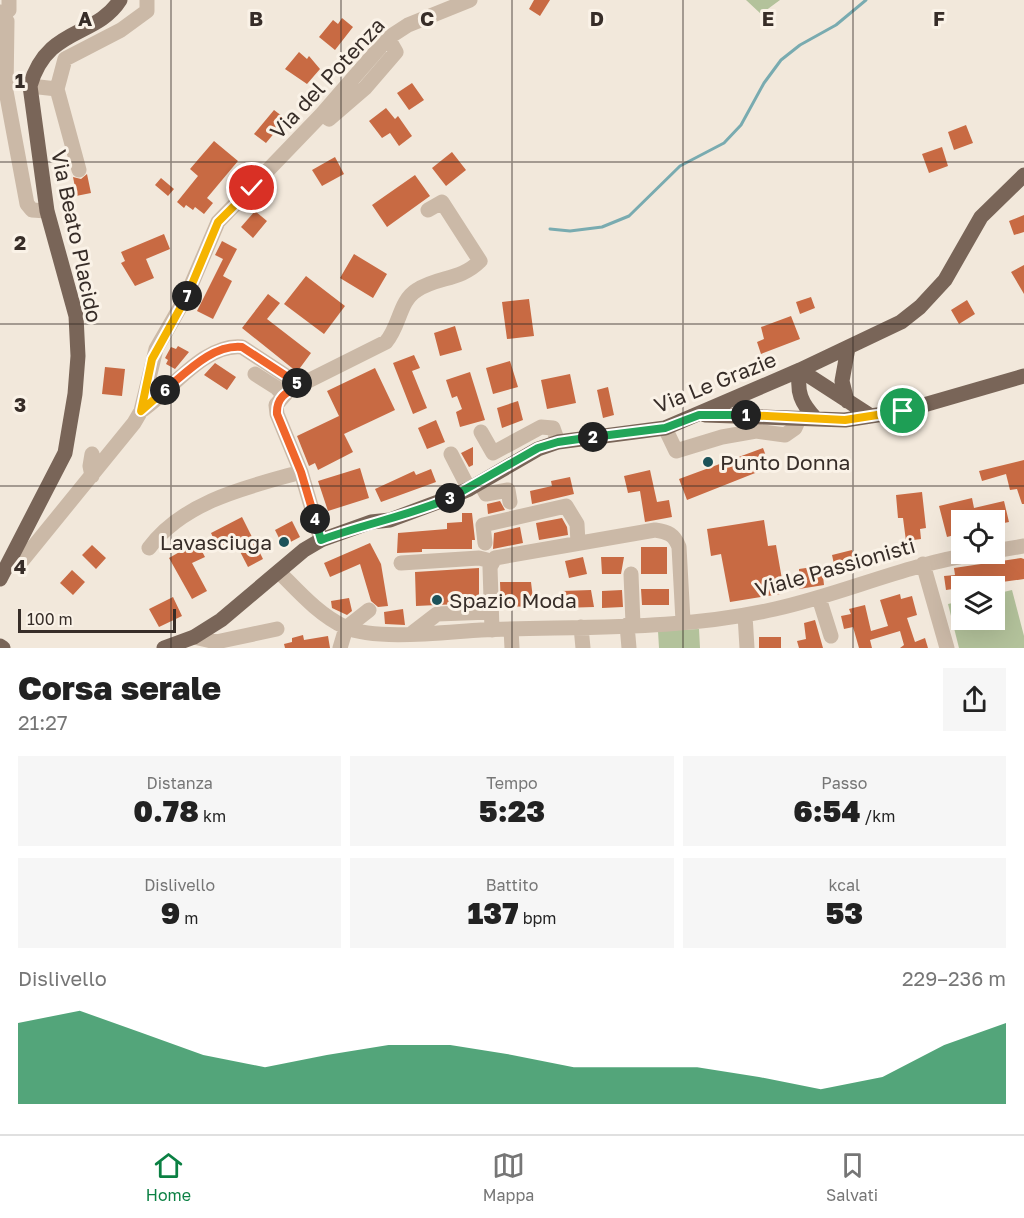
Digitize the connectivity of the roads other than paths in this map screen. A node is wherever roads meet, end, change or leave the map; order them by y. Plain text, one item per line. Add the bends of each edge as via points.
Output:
1 (120, 0) edge
2 (147, 0) edge
3 (470, 0) edge
4 (4, 9) edge
5 (30, 86) junction
6 (57, 89) junction
7 (79, 170) dead end
8 (1024, 175) edge
9 (428, 210) dead end
10 (47, 211) junction
11 (848, 348) junction
12 (800, 370) junction
13 (255, 375) dead end
14 (1024, 376) edge
15 (300, 385) junction
16 (283, 396) junction
17 (847, 400) junction
18 (141, 411) junction
19 (699, 415) junction
20 (870, 416) junction
21 (799, 419) junction
22 (816, 419) junction
23 (665, 428) junction
24 (481, 432) dead end
25 (558, 442) junction
26 (92, 454) dead end
27 (451, 454) dead end
28 (301, 472) junction
29 (93, 476) junction
30 (475, 486) junction
31 (510, 502) dead end
32 (321, 540) junction
33 (485, 543) dead end
34 (578, 543) junction
35 (1024, 546) edge
36 (149, 548) dead end
37 (1005, 549) edge
38 (951, 559) edge
39 (491, 561) junction
40 (401, 563) dead end
41 (923, 564) junction
42 (279, 572) junction
43 (3, 573) edge
44 (631, 574) dead end
45 (819, 598) junction
46 (369, 610) dead end
47 (491, 612) junction
48 (745, 615) junction
49 (683, 621) junction
50 (630, 625) junction
51 (581, 627) junction
52 (346, 628) junction
53 (277, 629) dead end
54 (511, 629) junction
55 (492, 630) junction
56 (410, 634) junction
57 (831, 636) dead end
58 (194, 638) junction
59 (164, 648) edge
60 (340, 648) edge
61 (512, 648) edge
62 (583, 648) edge
63 (629, 648) edge
64 (747, 648) edge
65 (947, 648) edge

1 - 5 main road via 106,15 52,48 35,67
2 - 6 street via 147,11 121,30 64,59
3 - 18 street, Via del Potenza via 408,25 388,38 322,114 218,222 186,297 152,359
4 - 10 street via 8,31 6,91 27,204 32,210
5 - 6 street
5 - 10 main road, Via Beato Placido
6 - 7 street
8 - 11 main road, Via Le Grazie via 981,217 945,280 920,307 901,322
9 - 15 street via 447,197 480,261 469,272 423,287 410,296 386,342
10 - 43 main road, Via Beato Placido via 76,316 75,394 65,453
11 - 12 main road, Via Le Grazie
11 - 17 main road via 842,381
12 - 17 main road
12 - 19 main road, Via Le Grazie
12 - 22 main road via 799,397
13 - 16 street
14 - 20 main road via 933,403
15 - 16 street
15 - 18 street via 235,346 199,363
16 - 28 street via 276,405 277,414
17 - 20 main road
18 - 29 street, Via del Potenza
19 - 21 main road
19 - 23 main road, Via Le Grazie
20 - 22 main road
21 - 22 main road
21 - 23 street via 785,435 756,431 676,451
23 - 25 main road, Via Le Grazie
24 - 25 street via 493,453 541,427 553,428
25 - 30 main road, Via Le Grazie via 538,448
26 - 29 street
27 - 30 street
28 - 32 street
28 - 36 street via 241,489 189,511
29 - 43 street, Via del Potenza via 21,562
30 - 31 street via 486,494 508,490
30 - 32 main road, Via Le Grazie via 390,520 371,522
32 - 42 main road, Via Le Grazie
33 - 34 street via 483,525 566,506 577,524
34 - 39 street
34 - 49 street via 655,530 675,537 680,547
35 - 37 street
38 - 41 street, Viale Passionisti
39 - 40 street via 479,558
39 - 47 street
41 - 45 street, Viale Passionisti
41 - 65 street
42 - 52 street, Viale Passionisti via 325,616
42 - 58 main road, Via Le Grazie
44 - 50 street
45 - 48 street, Viale Passionisti
45 - 57 street
46 - 52 street
47 - 55 street
47 - 56 street via 436,614
48 - 49 street, Viale Passionisti
48 - 64 street
49 - 50 street, Viale Passionisti
50 - 51 street, Viale Passionisti
50 - 63 street
51 - 54 street, Viale Passionisti
51 - 62 street
52 - 56 street, Viale Passionisti via 364,633
52 - 60 street
53 - 58 street via 216,642
54 - 55 street, Viale Passionisti
54 - 61 street
55 - 56 street, Viale Passionisti
58 - 59 main road, Via Le Grazie

